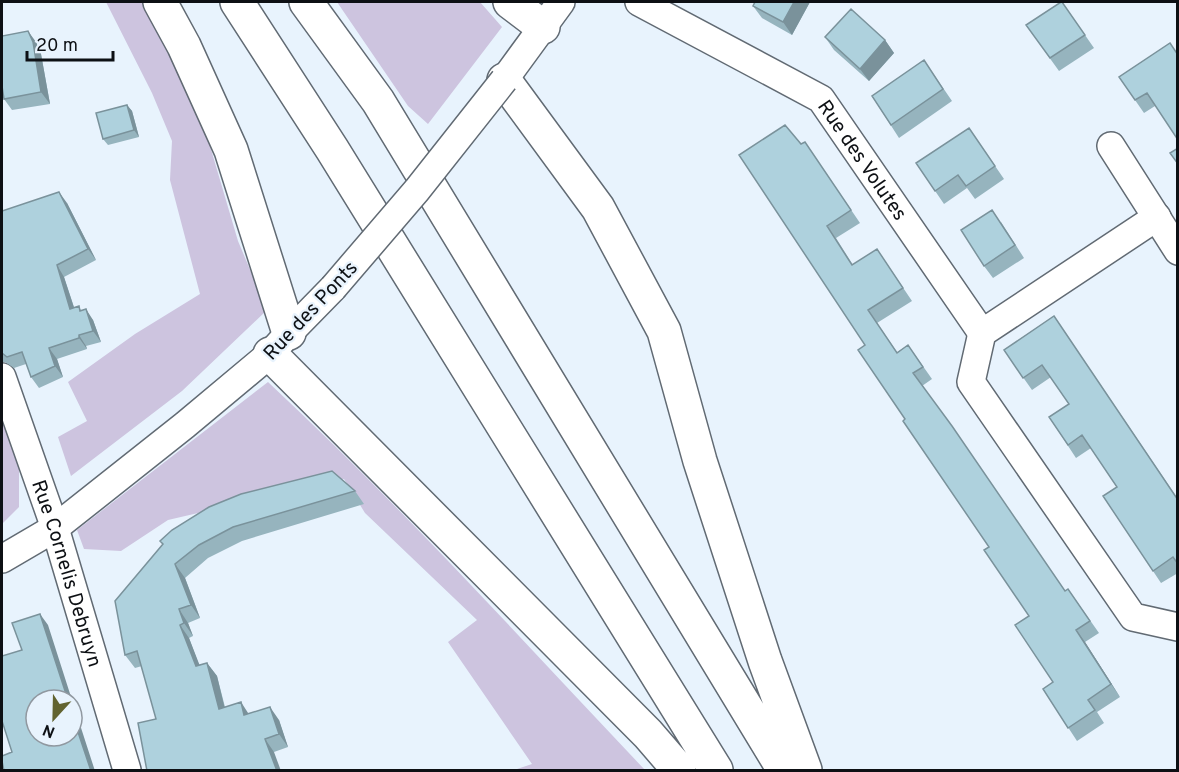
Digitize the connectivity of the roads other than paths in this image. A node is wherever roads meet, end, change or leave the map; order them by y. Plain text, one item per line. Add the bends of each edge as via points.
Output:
1 (160, 2) edge
2 (237, 2) edge
3 (306, 2) edge
4 (510, 2) edge
5 (639, 2) edge
6 (552, 14) edge
7 (504, 80) junction
8 (1111, 146) dead end
9 (1157, 217) junction
10 (1178, 251) edge
11 (982, 333) junction
12 (279, 344) junction
13 (2, 377) edge
14 (55, 528) junction
15 (2, 559) edge
16 (1178, 627) edge
17 (127, 771) edge
18 (679, 771) edge
19 (716, 771) edge
20 (784, 771) edge
21 (805, 771) edge

1 - 12 highway via 231,150
2 - 19 highway
3 - 20 highway via 378,101
4 - 6 highway
5 - 11 street, Rue des Volutes via 821,99
6 - 7 street, Rue des Ponts
7 - 12 street, Rue des Ponts, bridge via 417,190
7 - 21 highway via 598,208 664,331 700,461
8 - 9 street
9 - 10 street
9 - 11 street
11 - 16 street via 971,382 1133,617
12 - 14 street, Rue des Ponts
12 - 18 highway
13 - 14 street, Rue Cornelis Debruyn
14 - 15 street, Rue des Ponts
14 - 17 street, Rue Cornelis Debruyn

